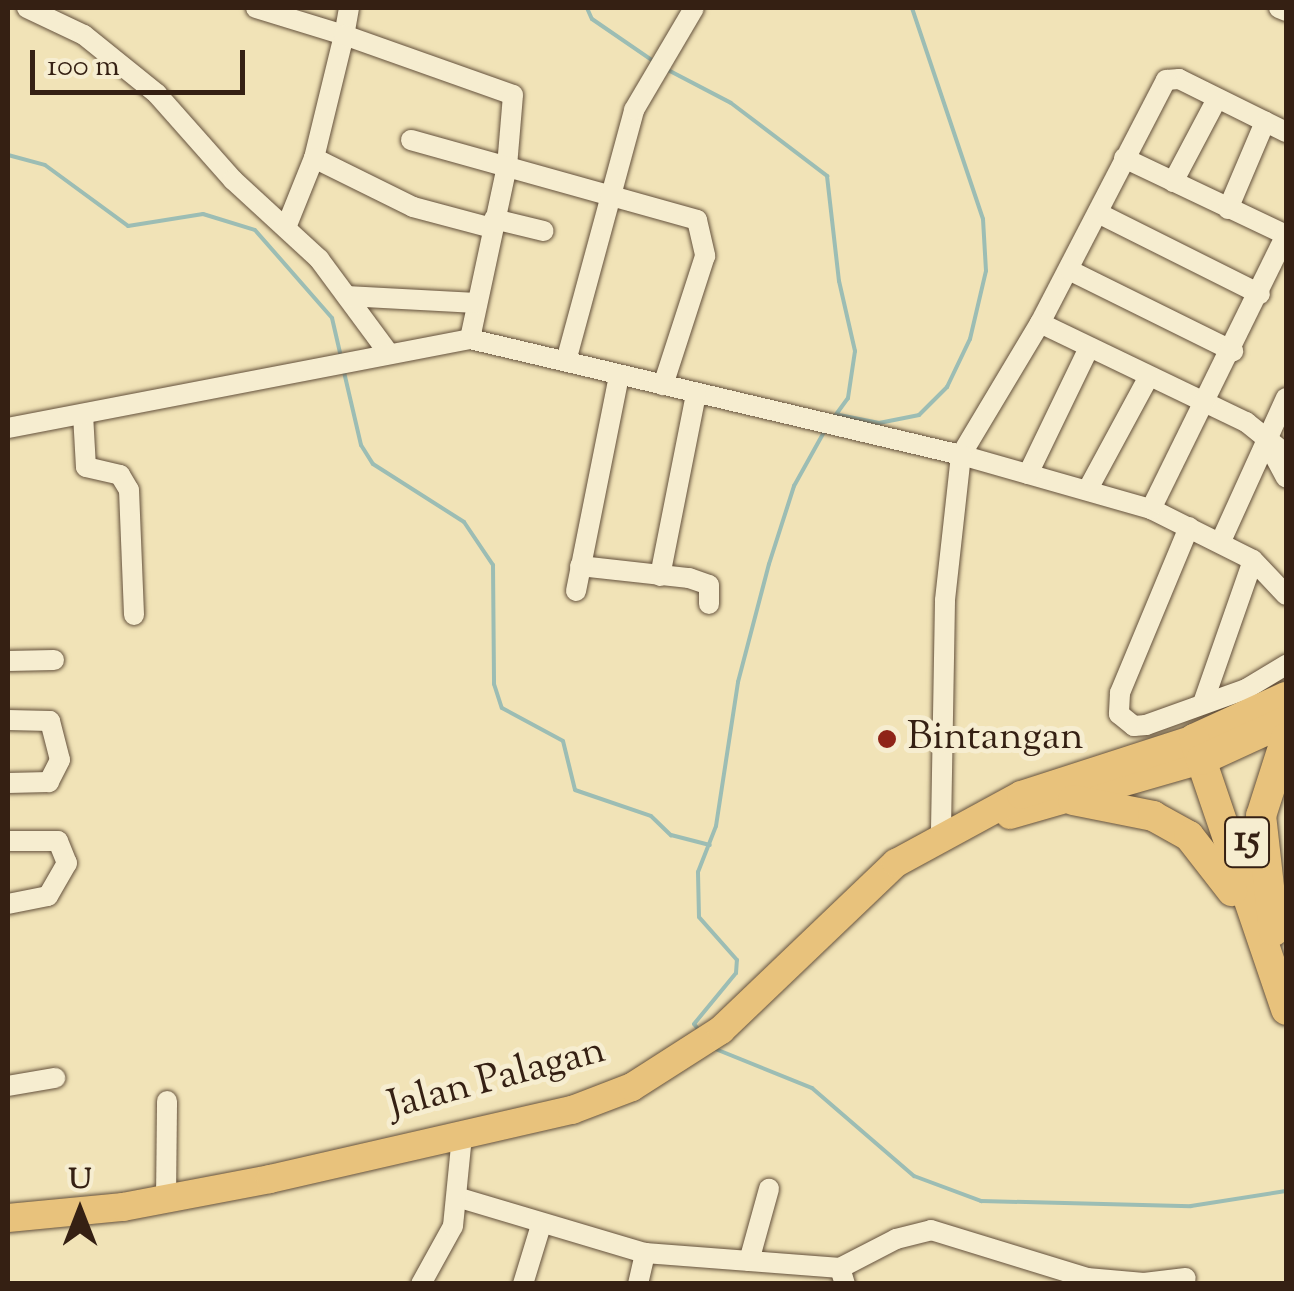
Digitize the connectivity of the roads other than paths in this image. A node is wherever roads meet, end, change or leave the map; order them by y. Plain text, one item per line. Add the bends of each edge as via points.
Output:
1 (29, 8) edge
2 (256, 8) edge
3 (349, 8) edge
4 (694, 8) edge
5 (344, 35) junction
6 (1216, 99) junction
7 (1264, 122) junction
8 (1286, 132) edge
9 (411, 140) dead end
10 (314, 158) junction
11 (1124, 158) junction
12 (507, 166) junction
13 (1173, 182) junction
14 (611, 192) junction
15 (1228, 209) junction
16 (1098, 213) junction
17 (493, 224) junction
18 (287, 225) junction
19 (544, 231) dead end
20 (1286, 235) edge
21 (1070, 271) junction
22 (1260, 294) junction
23 (347, 296) junction
24 (476, 303) junction
25 (1040, 323) junction
26 (470, 339) junction
27 (1089, 348) junction
28 (386, 351) junction
29 (1233, 351) junction
30 (566, 361) junction
31 (620, 374) junction
32 (1149, 376) junction
33 (664, 384) junction
34 (696, 394) junction
35 (1286, 398) edge
36 (1206, 403) junction
37 (84, 414) junction
38 (8, 428) edge
39 (1266, 440) junction
40 (1286, 454) edge
41 (961, 456) junction
42 (1028, 474) junction
43 (1286, 476) edge
44 (1088, 490) junction
45 (1151, 510) junction
46 (1189, 527) junction
47 (1221, 541) junction
48 (1254, 560) junction
49 (580, 566) junction
50 (660, 576) junction
51 (576, 592) dead end
52 (1286, 595) edge
53 (709, 604) dead end
54 (134, 615) dead end
55 (54, 660) dead end
56 (8, 661) edge
57 (1286, 665) edge
58 (1286, 697) edge
59 (8, 720) edge
60 (1286, 721) edge
61 (1206, 738) junction
62 (1286, 738) edge
63 (8, 783) edge
64 (1072, 800) junction
65 (978, 819) junction
66 (942, 837) junction
67 (8, 841) edge
68 (8, 904) edge
69 (1266, 931) junction
70 (1286, 971) edge
71 (1286, 1010) edge
72 (55, 1078) dead end
73 (8, 1086) edge
74 (168, 1101) dead end
75 (462, 1136) junction
76 (769, 1189) dead end
77 (460, 1198) junction
78 (166, 1200) junction
79 (8, 1218) edge
80 (540, 1225) junction
81 (645, 1253) junction
82 (748, 1261) junction
83 (842, 1276) edge
84 (1186, 1278) dead end
85 (421, 1284) edge
86 (523, 1284) edge
87 (638, 1284) edge

1 - 18 street via 126,66 233,180
2 - 5 street
3 - 5 street
4 - 14 street via 656,64
5 - 10 street
5 - 12 street via 513,95
6 - 7 street
6 - 11 street via 1180,79 1166,80
6 - 13 street
7 - 8 street
7 - 15 street
9 - 12 street
10 - 17 street via 413,207
10 - 18 street
11 - 13 street
11 - 16 street
12 - 14 street
12 - 17 street
13 - 15 street
14 - 30 street
14 - 33 street via 682,212 704,233 705,256
15 - 20 street
16 - 21 street
16 - 22 street
17 - 19 street
17 - 24 street
18 - 23 street
20 - 22 street
21 - 25 street
21 - 29 street
22 - 29 street
23 - 24 street
23 - 28 street
24 - 26 street
25 - 27 street
25 - 41 street
26 - 28 street
26 - 30 street
27 - 32 street
27 - 42 street
28 - 37 street
29 - 36 street
30 - 31 street
31 - 33 street
31 - 49 street
32 - 36 street
32 - 44 street
33 - 34 street
34 - 41 street
34 - 50 street
35 - 39 street
36 - 39 street
36 - 45 street
37 - 38 street
37 - 54 street via 86,467 120,475 129,490
39 - 40 street
39 - 43 street
39 - 47 street
41 - 42 street
41 - 66 street via 946,601
42 - 44 street
44 - 45 street
45 - 46 street
46 - 47 street
46 - 61 street via 1118,705 1134,726
47 - 48 street
48 - 52 street
48 - 61 street
49 - 50 street
49 - 51 street
50 - 53 street via 709,585
55 - 56 street
57 - 61 street via 1246,689
58 - 61 highway, Jalan Palagan
59 - 63 street via 50,721 58,745 56,776 49,782
60 - 61 highway, Jalan Palagan / 15
61 - 64 main road, Jalan Palagan
61 - 65 main road, Jalan Palagan via 1021,795
61 - 69 highway, 15
62 - 69 highway, 15 via 1261,816
64 - 65 main road, Jalan Palagan
64 - 69 highway via 1154,816 1189,836
65 - 66 main road, Jalan Palagan
66 - 75 main road, Jalan Palagan via 848,902 721,1030 685,1056 572,1110
67 - 68 street via 58,840 66,863 48,896
69 - 70 highway, 15
69 - 71 highway, 15
72 - 73 street
74 - 78 street
75 - 77 street
75 - 78 main road, Jalan Palagan
76 - 82 street
77 - 80 street
77 - 85 street via 446,1242
78 - 79 main road, Jalan Palagan
80 - 81 street
80 - 86 street
81 - 82 street
81 - 87 street
82 - 83 street
83 - 84 street via 896,1239 931,1230 1087,1278

